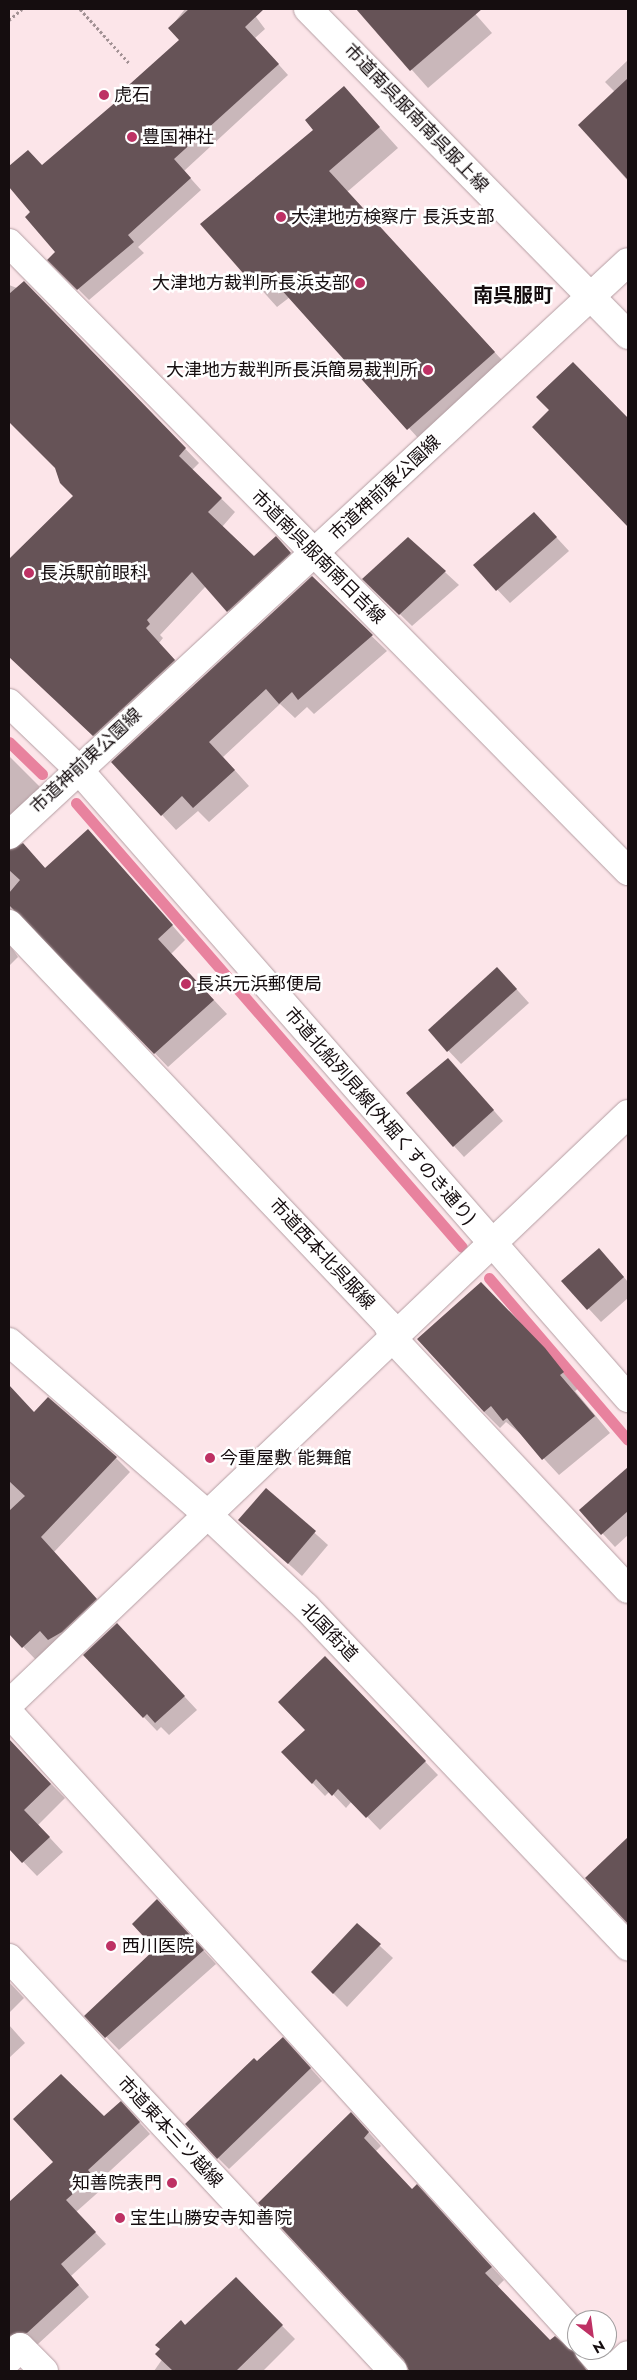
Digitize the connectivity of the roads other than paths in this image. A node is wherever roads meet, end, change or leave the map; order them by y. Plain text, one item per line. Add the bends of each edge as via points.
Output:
1 (308, 9) edge
2 (9, 244) edge
3 (628, 262) edge
4 (590, 296) junction
5 (628, 335) edge
6 (314, 553) junction
7 (9, 703) edge
8 (78, 769) junction
9 (9, 835) edge
10 (628, 871) edge
11 (9, 924) edge
12 (628, 1114) edge
13 (494, 1245) junction
14 (394, 1341) junction
15 (9, 1342) edge
16 (628, 1398) edge
17 (210, 1517) junction
18 (628, 1589) edge
19 (9, 1704) edge
20 (9, 1713) edge
21 (628, 1946) edge
22 (9, 1958) edge
23 (567, 2326) edge
24 (628, 2355) edge
25 (9, 2359) edge
26 (599, 2360) edge
27 (44, 2371) edge
28 (393, 2371) edge
29 (610, 2371) edge

1 - 4 street, 市道南呉服南南呉服上線
2 - 6 street, 市道南呉服南南日吉線
3 - 4 street, 市道神前東公園線
4 - 5 street, 市道南呉服南南呉服上線
4 - 6 street, 市道神前東公園線
6 - 8 street, 市道神前東公園線
6 - 10 street, 市道南呉服南南日吉線
7 - 8 street, 市道北船列見線(外堀くすのき通り)
8 - 9 street, 市道神前東公園線
8 - 13 street, 市道北船列見線(外堀くすのき通り)
11 - 14 street, 市道西本北呉服線 via 387,1323
12 - 13 street
13 - 14 street
13 - 16 street, 市道北船列見線(外堀くすのき通り)
14 - 17 street
14 - 18 street, 市道西本北呉服線
15 - 17 street, 北国街道
17 - 19 street
17 - 21 street, 北国街道 via 306,1607
20 - 23 street
22 - 28 street, 市道東本三ツ越線
24 - 29 street
25 - 27 street via 20,2347
26 - 29 street

